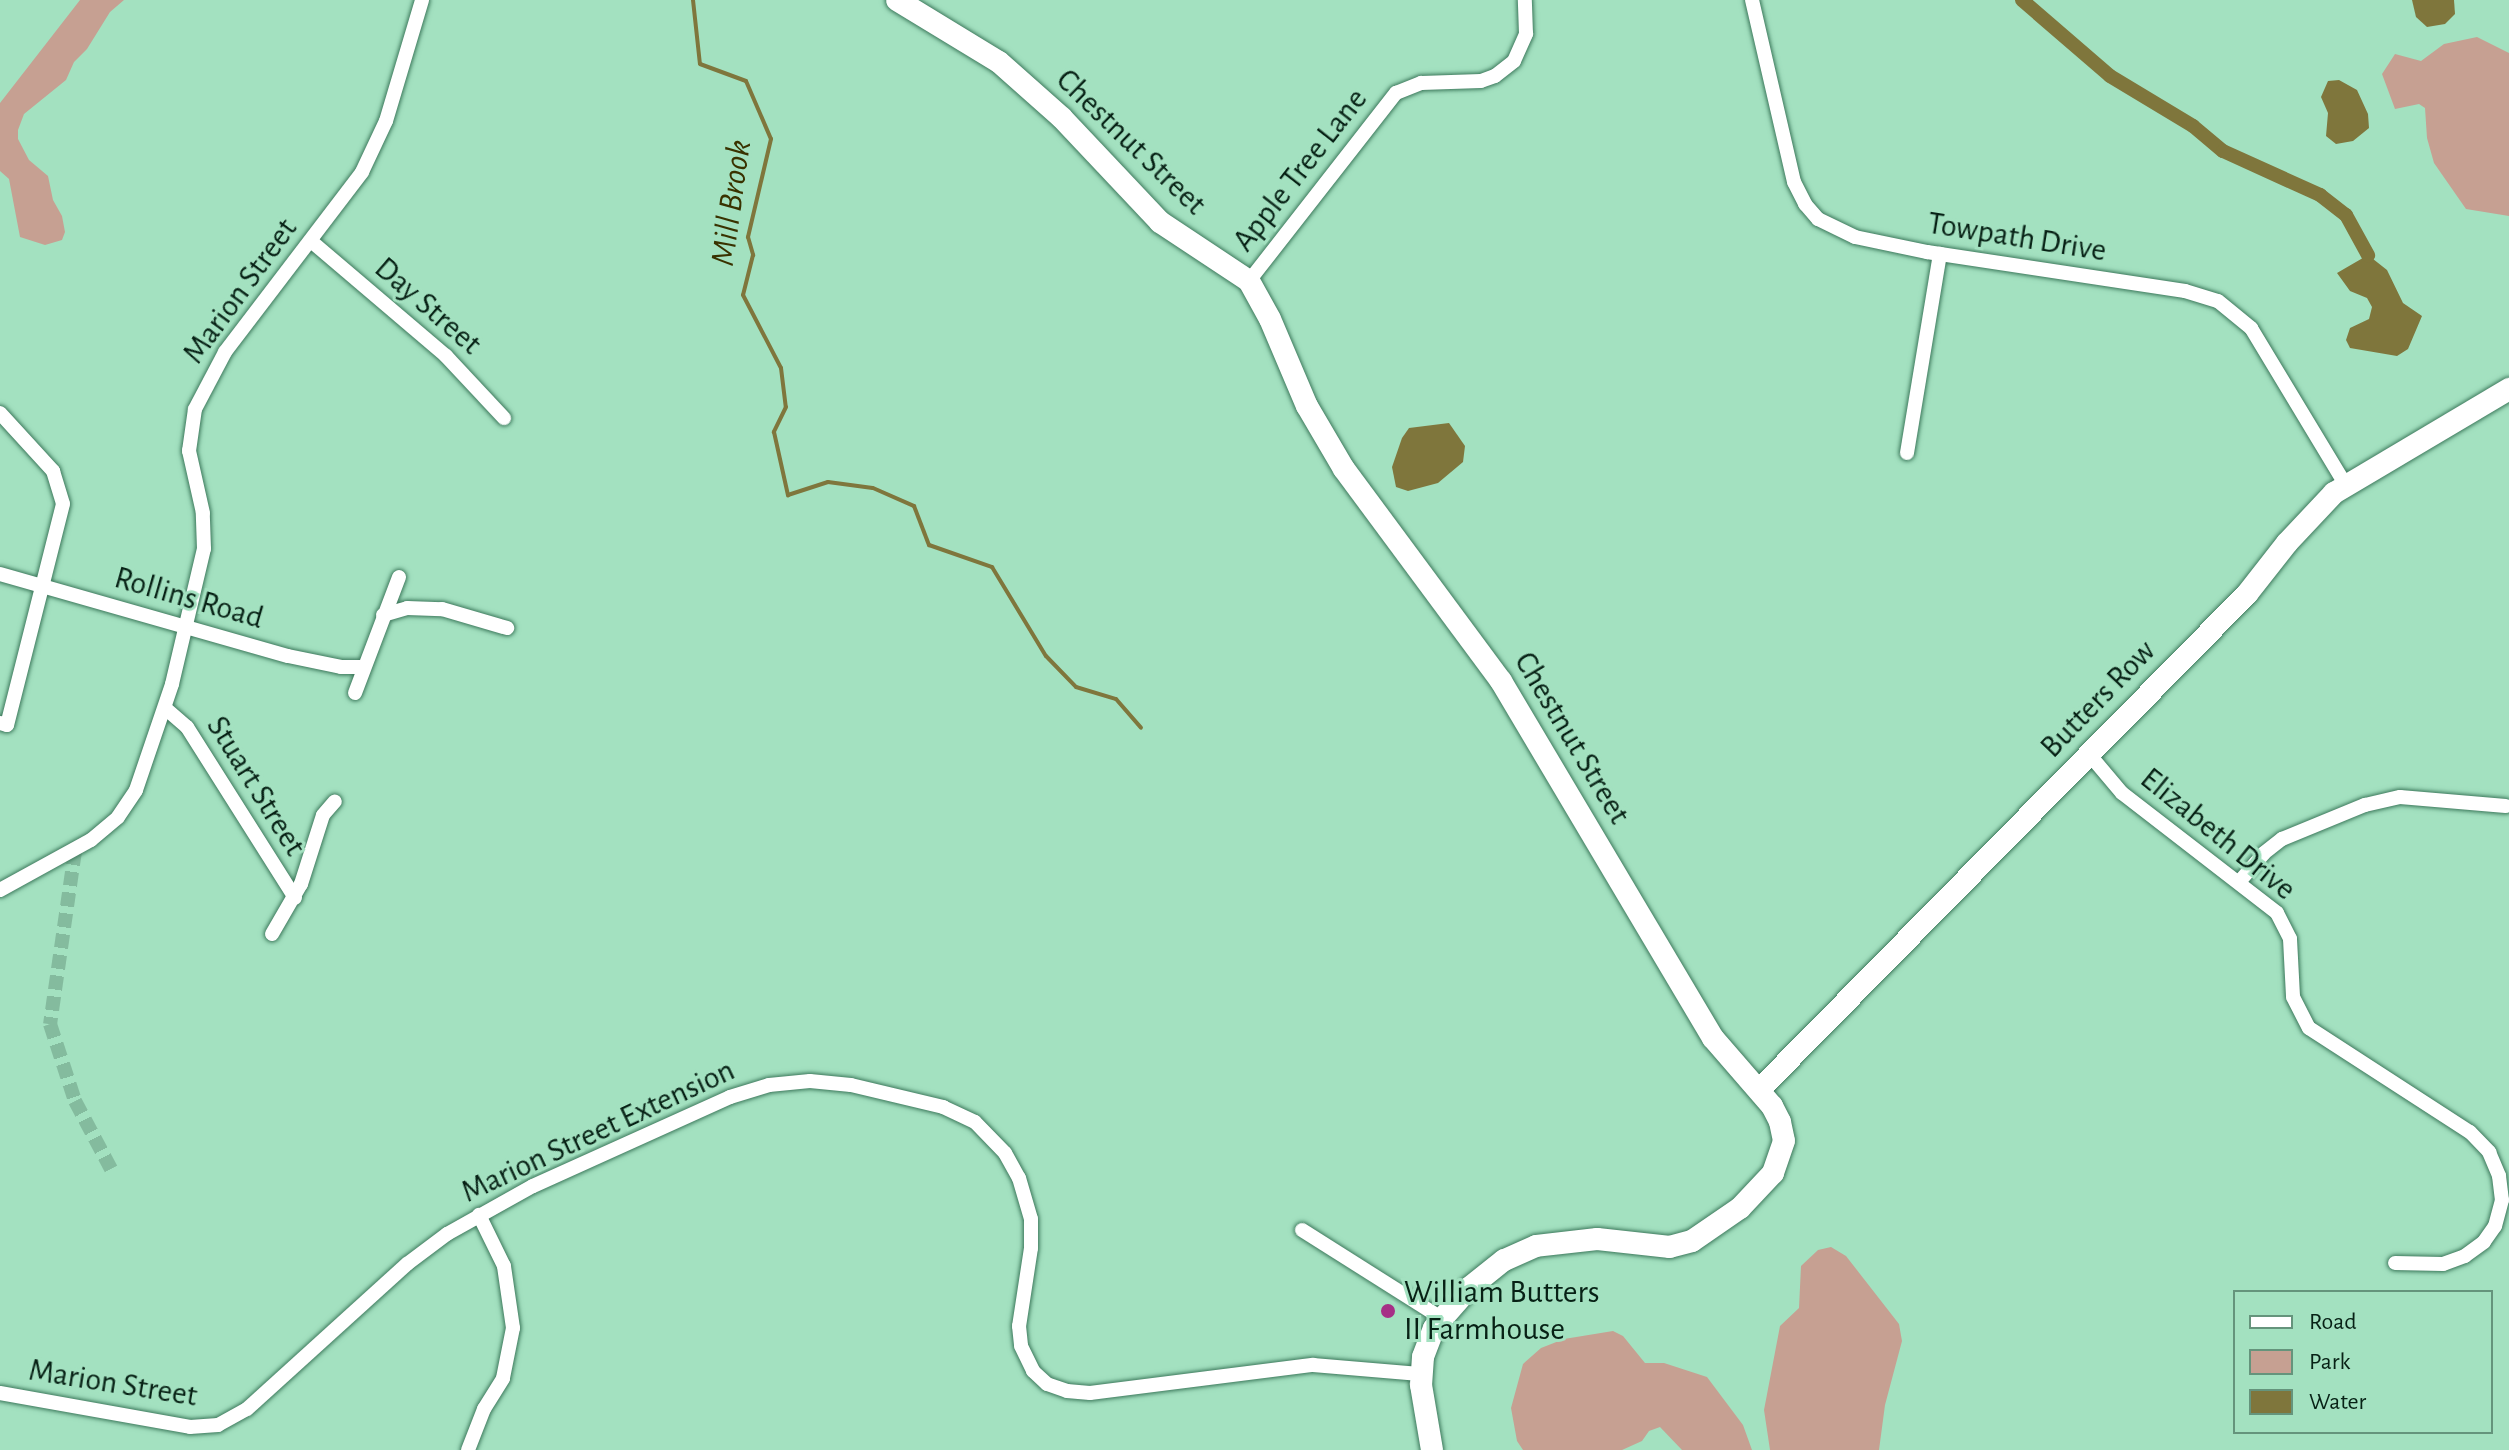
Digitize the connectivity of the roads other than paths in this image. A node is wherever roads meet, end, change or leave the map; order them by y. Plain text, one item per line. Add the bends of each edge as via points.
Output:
1 (422, 0) edge
2 (897, 0) edge
3 (1525, 0) edge
4 (1752, 0) edge
5 (311, 241) junction
6 (1940, 254) junction
7 (1249, 281) junction
8 (2509, 389) edge
9 (0, 413) edge
10 (504, 418) dead end
11 (1907, 453) dead end
12 (2345, 484) junction
13 (0, 574) edge
14 (399, 577) dead end
15 (45, 586) junction
16 (383, 615) junction
17 (188, 626) junction
18 (507, 628) dead end
19 (363, 667) junction
20 (355, 693) dead end
21 (165, 708) junction
22 (4, 724) edge
23 (2089, 754) junction
24 (335, 801) dead end
25 (2506, 806) dead end
26 (2239, 882) junction
27 (0, 890) edge
28 (295, 898) junction
29 (272, 934) dead end
30 (1759, 1090) junction
31 (479, 1215) junction
32 (1302, 1230) dead end
33 (2395, 1263) dead end
34 (1441, 1318) junction
35 (1420, 1374) junction
36 (0, 1393) edge
37 (218, 1425) joint
38 (468, 1450) edge
39 (1432, 1450) edge

1 - 5 street, Marion Street via 386,121 351,190
2 - 7 street, Chestnut Street via 999,62 1062,118 1160,222
3 - 7 street, Apple Tree Lane via 1526,34 1514,61 1481,81 1421,83 1396,93
4 - 6 street, Towpath Drive via 1790,167 1805,204 1840,232
5 - 10 street, Day Street via 446,356
5 - 17 street, Marion Street via 225,352 195,409 189,451 205,530
6 - 11 street
6 - 12 street, Towpath Drive via 2185,291 2226,305 2251,328
7 - 30 street, Chestnut Street via 1315,421 1344,469 1501,681 1713,1038
8 - 12 street, Butters Row
9 - 15 street via 59,484 62,512
12 - 23 street, Butters Row via 2303,523 2247,594
13 - 15 street, Rollins Road
14 - 16 street
15 - 17 street, Rollins Road
15 - 22 street
16 - 18 street via 407,608 442,609
16 - 19 street
17 - 19 street, Rollins Road via 288,656
17 - 21 street, Marion Street
19 - 20 street
21 - 27 street, Marion Street via 136,790 118,817 75,851
21 - 28 street, Stuart Street via 187,727
23 - 26 street, Elizabeth Drive via 2122,793
23 - 30 street, Butters Row
24 - 28 street via 323,815
25 - 26 street via 2400,797 2365,805 2275,843
26 - 33 street, Elizabeth Drive via 2272,907 2287,928 2291,990 2309,1028 2470,1132 2496,1167 2501,1207 2484,1242 2443,1264
28 - 29 street
30 - 34 street, Chestnut Street via 1780,1122 1780,1158 1766,1183 1719,1225 1677,1246 1597,1239 1526,1249 1482,1276
31 - 35 street, Marion Street Extension via 547,1179 749,1090 810,1081 851,1085 959,1114 986,1131 1013,1165 1025,1191 1032,1234 1021,1346 1033,1371 1047,1384 1090,1393 1313,1365
31 - 37 street, Marion Street Extension via 426,1248 265,1393
31 - 38 street via 504,1266 512,1341 503,1378
32 - 34 street
34 - 35 street, Chestnut Street
35 - 39 street, Chestnut Street
36 - 37 street, Marion Street via 190,1427

